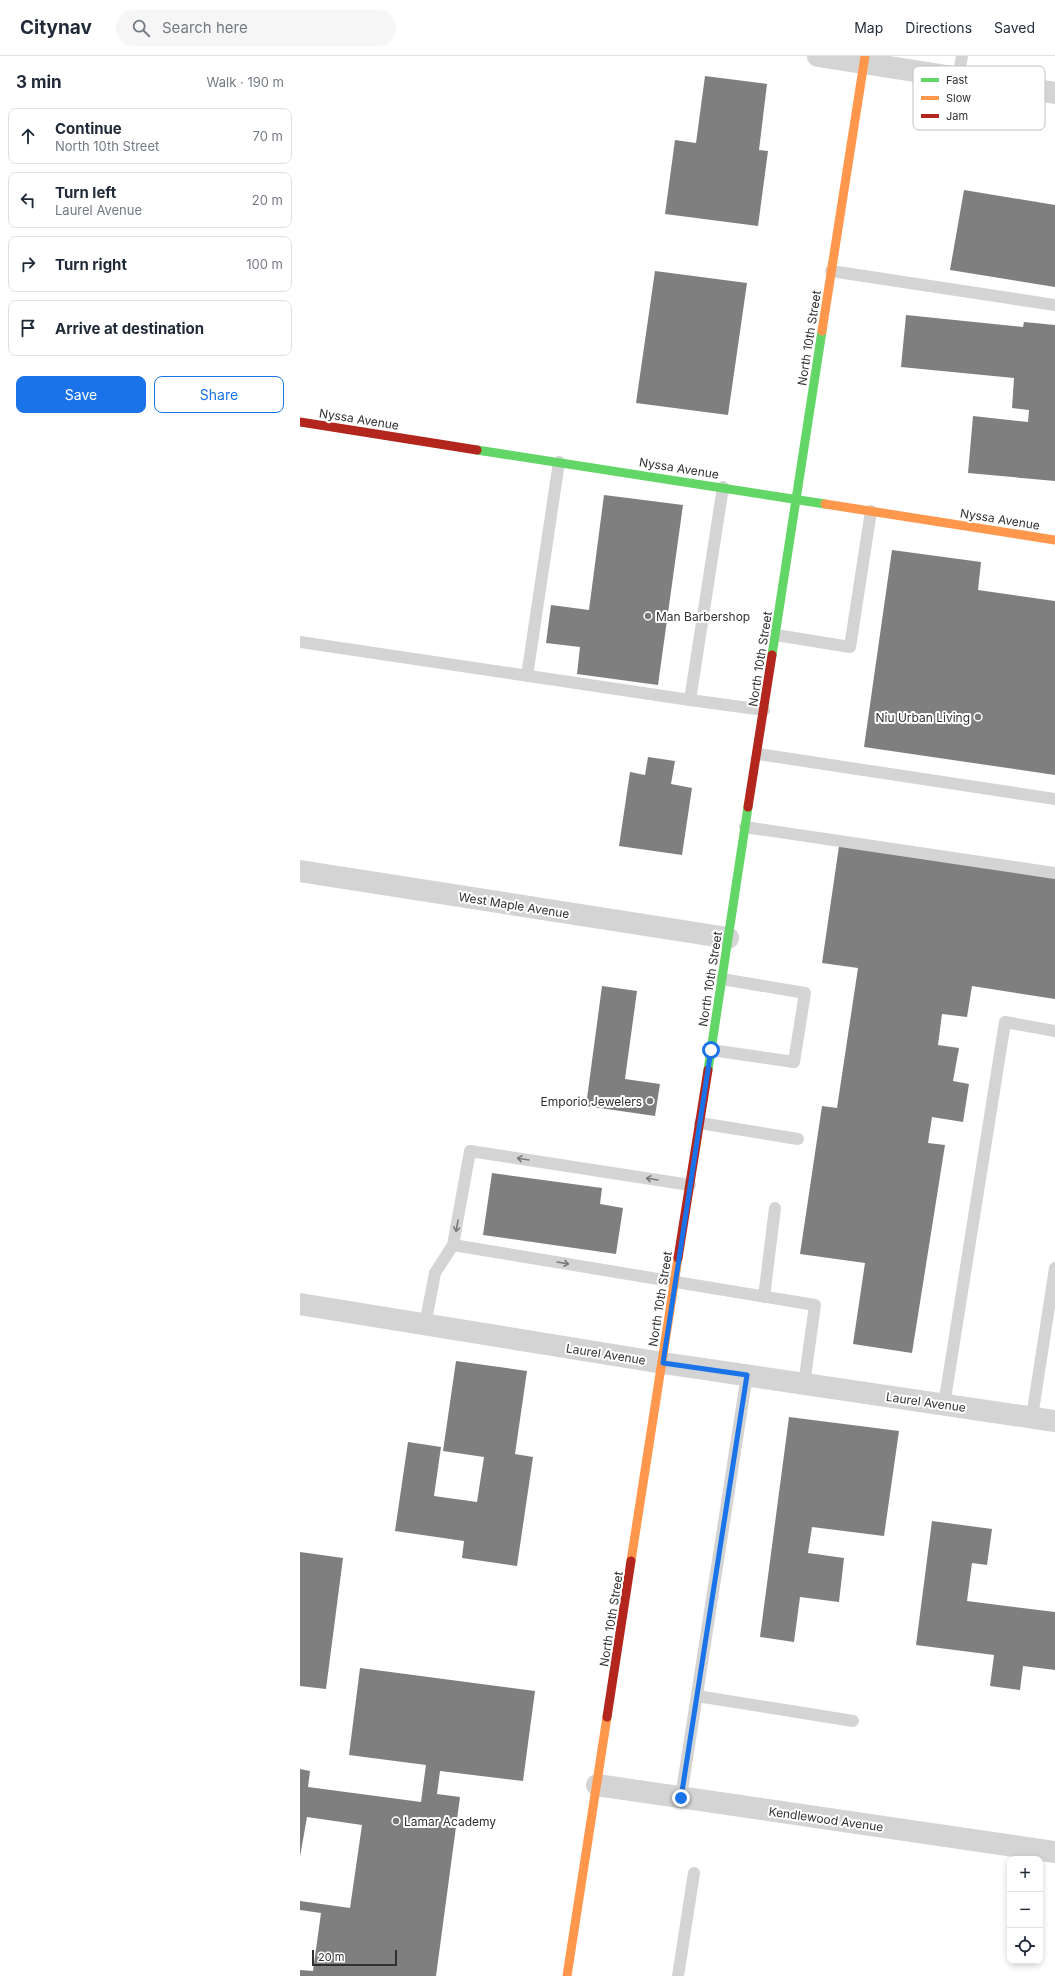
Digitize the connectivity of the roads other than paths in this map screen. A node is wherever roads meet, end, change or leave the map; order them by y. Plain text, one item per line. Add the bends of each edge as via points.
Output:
1 (818, 56) edge
2 (962, 56) edge
3 (864, 60) edge
4 (960, 66) edge
5 (913, 69) edge
6 (1045, 91) edge
7 (1055, 93) edge
8 (831, 271) junction
9 (1055, 305) edge
10 (300, 422) edge
11 (559, 462) junction
12 (723, 487) junction
13 (796, 498) junction
14 (871, 511) junction
15 (1055, 540) edge
16 (776, 635) junction
17 (300, 642) edge
18 (527, 676) junction
19 (690, 700) junction
20 (764, 710) junction
21 (758, 754) junction
22 (1055, 799) edge
23 (745, 826) junction
24 (300, 871) edge
25 (1055, 874) edge
26 (728, 938) junction
27 (722, 979) junction
28 (1055, 1031) edge
29 (711, 1050) junction
30 (700, 1123) junction
31 (798, 1139) dead end
32 (690, 1185) junction
33 (775, 1208) dead end
34 (453, 1245) junction
35 (1055, 1268) edge
36 (675, 1282) junction
37 (764, 1297) junction
38 (300, 1304) edge
39 (425, 1325) junction
40 (663, 1363) junction
41 (747, 1375) junction
42 (804, 1384) junction
43 (944, 1405) junction
44 (1032, 1417) junction
45 (1055, 1421) edge
46 (697, 1696) junction
47 (853, 1721) dead end
48 (597, 1785) junction
49 (681, 1798) junction
50 (1055, 1852) edge
51 (694, 1873) dead end
52 (567, 1976) edge
53 (678, 1976) edge

1 - 3 street
2 - 4 lane
3 - 5 street
3 - 8 main road, North 10th Street
6 - 7 street
8 - 9 lane
8 - 13 main road, North 10th Street
10 - 11 main road, Nyssa Avenue
11 - 12 main road, Nyssa Avenue
11 - 18 lane
12 - 13 main road, Nyssa Avenue
12 - 19 lane
13 - 14 main road, Nyssa Avenue
13 - 16 main road, North 10th Street
14 - 15 main road, Nyssa Avenue
14 - 16 lane via 850,647
16 - 20 main road, North 10th Street
17 - 18 lane
18 - 19 lane
19 - 20 lane
20 - 21 main road, North 10th Street
21 - 22 lane
21 - 23 main road, North 10th Street
23 - 25 lane
23 - 26 main road, North 10th Street
24 - 26 street, West Maple Avenue
26 - 27 main road, North 10th Street
27 - 29 main road, North 10th Street
27 - 29 lane via 806,993 794,1062
28 - 43 lane via 1005,1022
29 - 30 main road, North 10th Street
30 - 31 lane
30 - 32 main road, North 10th Street
32 -> 34 lane via 470,1151
32 - 36 main road, North 10th Street
33 - 37 lane
34 -> 36 lane
34 - 39 lane via 435,1272
35 - 44 lane
36 - 37 lane
36 - 40 main road, North 10th Street
37 - 42 lane via 815,1305
38 - 39 street, Laurel Avenue
39 - 40 street, Laurel Avenue
40 - 41 street, Laurel Avenue
40 - 48 main road, North 10th Street
41 - 42 street, Laurel Avenue
41 - 46 lane
42 - 43 street, Laurel Avenue
43 - 44 street, Laurel Avenue
44 - 45 street, Laurel Avenue
46 - 47 lane
46 - 49 lane
48 - 49 street, Kendlewood Avenue
48 - 52 main road, North 10th Street
49 - 50 street, Kendlewood Avenue
51 - 53 lane

